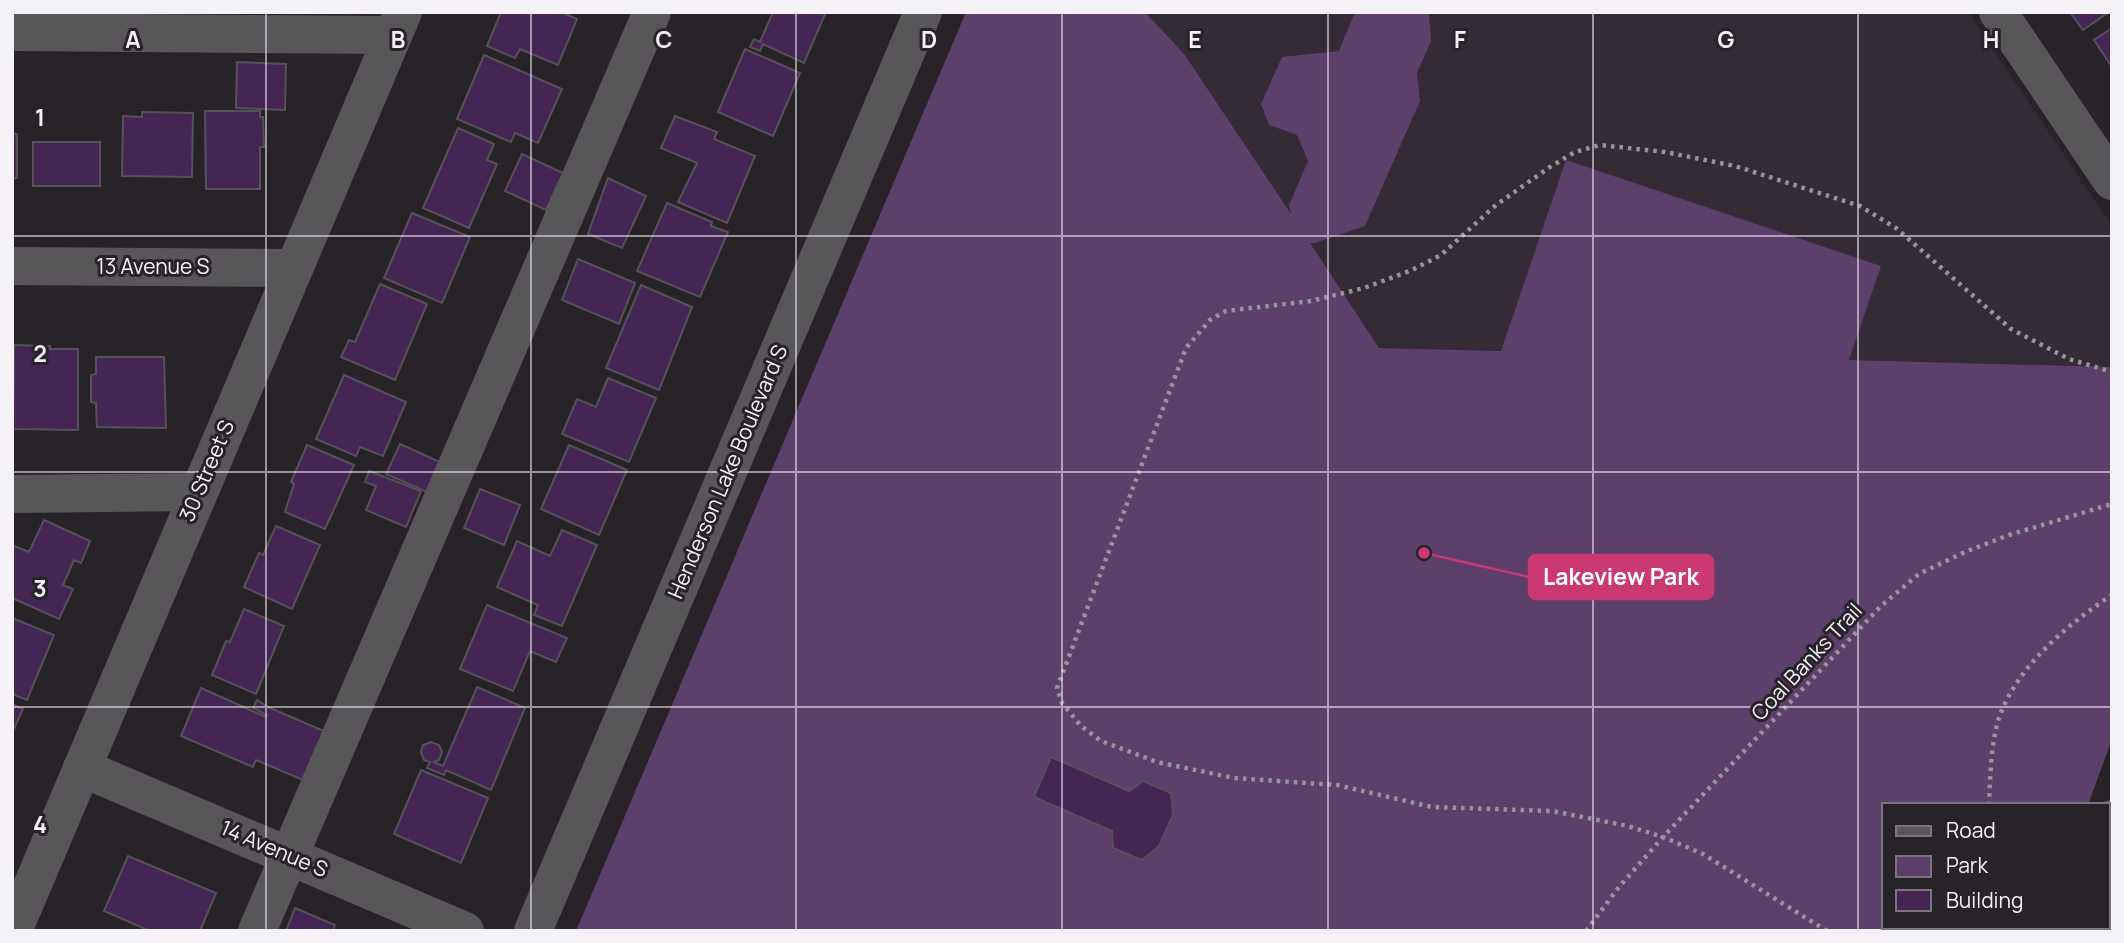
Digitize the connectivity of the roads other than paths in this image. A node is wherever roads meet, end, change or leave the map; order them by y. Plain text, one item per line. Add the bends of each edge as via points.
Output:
1 (652, 12) edge
2 (923, 12) edge
3 (1998, 12) edge
4 (398, 24) edge
5 (12, 32) edge
6 (2112, 181) edge
7 (12, 266) edge
8 (293, 268) junction
9 (199, 492) junction
10 (12, 494) edge
11 (82, 768) junction
12 (289, 856) junction
13 (13, 931) edge
14 (257, 931) edge
15 (465, 931) edge
16 (533, 931) edge

1 - 12 street
2 - 16 street, Henderson Lake Boulevard S
3 - 6 street
4 - 5 street
4 - 8 street, 30 Street S
7 - 8 street, 13 Avenue S
8 - 9 street, 30 Street S
9 - 10 street
9 - 11 street, 30 Street S
11 - 12 street, 14 Avenue S
11 - 13 street, 30 Street S
12 - 14 street
12 - 15 street, 14 Avenue S

